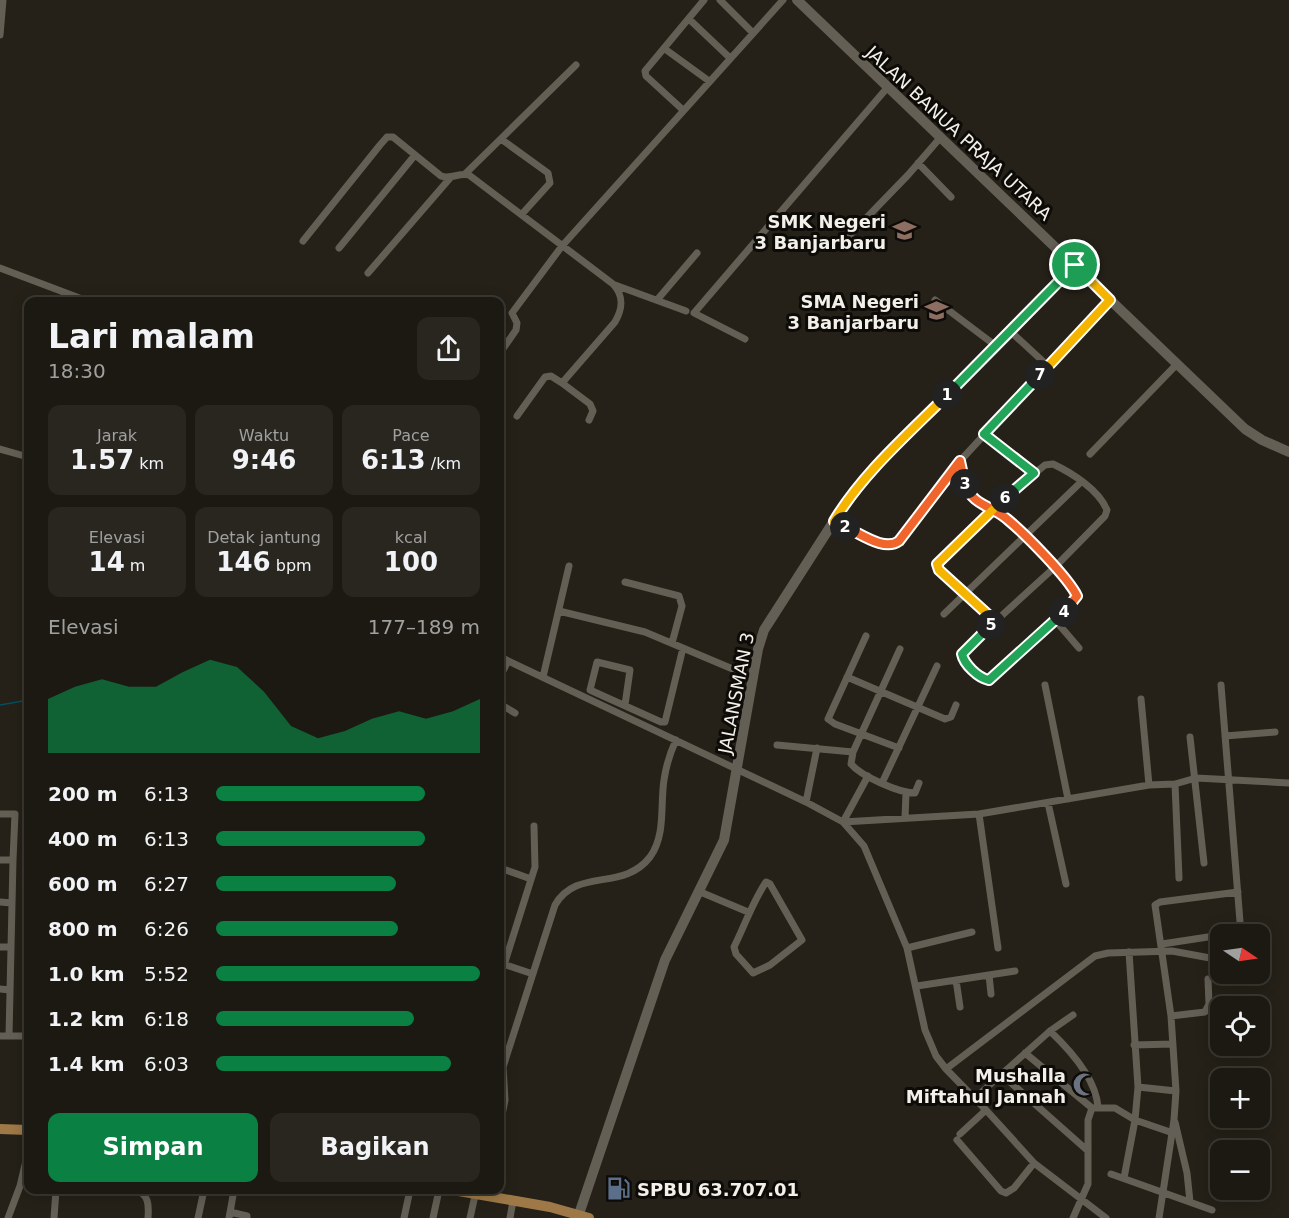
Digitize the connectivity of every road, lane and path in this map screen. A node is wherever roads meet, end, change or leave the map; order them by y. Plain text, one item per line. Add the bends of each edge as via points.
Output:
1 (3, 0) edge
2 (704, 0) edge
3 (720, 0) edge
4 (783, 0) edge
5 (797, 0) edge
6 (689, 19) junction
7 (753, 33) junction
8 (0, 35) edge
9 (665, 49) junction
10 (730, 58) junction
11 (576, 65) dead end
12 (709, 81) junction
13 (887, 88) junction
14 (683, 110) junction
15 (940, 138) junction
16 (501, 139) junction
17 (415, 155) junction
18 (918, 163) junction
19 (465, 174) junction
20 (451, 177) junction
21 (951, 197) dead end
22 (522, 214) junction
23 (845, 240) dead end
24 (303, 241) dead end
25 (562, 246) junction
26 (339, 248) dead end
27 (697, 253) dead end
28 (1075, 265) junction
29 (0, 268) edge
30 (368, 273) dead end
31 (613, 284) junction
32 (80, 297) edge
33 (657, 300) junction
34 (935, 300) dead end
35 (1110, 300) junction
36 (686, 311) dead end
37 (1011, 332) junction
38 (745, 339) dead end
39 (996, 346) junction
40 (504, 347) edge
41 (1178, 364) junction
42 (1048, 366) junction
43 (562, 383) junction
44 (517, 416) dead end
45 (589, 420) dead end
46 (984, 434) junction
47 (0, 449) edge
48 (1289, 452) edge
49 (1090, 454) dead end
50 (24, 457) edge
51 (960, 461) junction
52 (1034, 473) junction
53 (1081, 482) junction
54 (991, 509) junction
55 (834, 521) junction
56 (1025, 537) junction
57 (569, 566) dead end
58 (1055, 567) junction
59 (625, 582) dead end
60 (966, 594) junction
61 (559, 611) junction
62 (944, 614) dead end
63 (1055, 620) junction
64 (995, 621) junction
65 (866, 636) dead end
66 (672, 643) junction
67 (682, 648) junction
68 (1079, 648) dead end
69 (900, 649) dead end
70 (504, 659) edge
71 (508, 661) junction
72 (937, 666) dead end
73 (504, 669) edge
74 (543, 677) junction
75 (847, 677) junction
76 (754, 678) junction
77 (1045, 685) dead end
78 (1221, 685) dead end
79 (881, 692) junction
80 (1142, 699) dead end
81 (625, 705) junction
82 (956, 705) dead end
83 (504, 706) edge
84 (918, 708) junction
85 (515, 713) dead end
86 (1275, 732) dead end
87 (862, 734) junction
88 (1225, 736) junction
89 (1190, 737) dead end
90 (676, 740) junction
91 (777, 745) dead end
92 (817, 748) junction
93 (899, 748) junction
94 (853, 752) junction
95 (737, 769) junction
96 (868, 776) junction
97 (1196, 778) junction
98 (1229, 780) junction
99 (882, 783) junction
100 (918, 783) dead end
101 (1289, 783) edge
102 (1175, 784) junction
103 (1149, 785) junction
104 (906, 793) junction
105 (1068, 799) junction
106 (806, 802) junction
107 (1048, 803) junction
108 (0, 814) edge
109 (980, 814) junction
110 (905, 818) junction
111 (843, 822) junction
112 (534, 826) dead end
113 (0, 860) edge
114 (13, 860) junction
115 (1204, 863) dead end
116 (504, 869) edge
117 (1179, 878) dead end
118 (531, 879) junction
119 (1066, 884) dead end
120 (698, 891) junction
121 (1238, 892) junction
122 (0, 902) edge
123 (12, 903) junction
124 (748, 912) junction
125 (1240, 924) edge
126 (972, 932) dead end
127 (1210, 937) edge
128 (0, 947) edge
129 (1162, 947) junction
130 (11, 948) junction
131 (907, 948) junction
132 (998, 948) dead end
133 (1129, 952) junction
134 (504, 958) edge
135 (1210, 958) edge
136 (504, 965) edge
137 (1015, 971) dead end
138 (533, 974) junction
139 (989, 975) junction
140 (1208, 979) dead end
141 (956, 980) junction
142 (917, 986) junction
143 (0, 989) edge
144 (10, 990) junction
145 (991, 994) dead end
146 (960, 1007) dead end
147 (1073, 1015) dead end
148 (1171, 1016) junction
149 (1050, 1030) junction
150 (0, 1036) edge
151 (9, 1036) junction
152 (24, 1036) edge
153 (1173, 1044) junction
154 (1134, 1045) junction
155 (1025, 1053) junction
156 (504, 1064) edge
157 (946, 1069) junction
158 (1001, 1074) junction
159 (504, 1087) edge
160 (1138, 1087) junction
161 (1176, 1091) junction
162 (975, 1098) junction
163 (1095, 1108) junction
164 (987, 1110) junction
165 (504, 1111) edge
166 (1135, 1120) junction
167 (1174, 1120) junction
168 (0, 1129) edge
169 (24, 1131) edge
170 (1173, 1133) junction
171 (1088, 1151) junction
172 (1034, 1163) junction
173 (24, 1169) edge
174 (1111, 1174) dead end
175 (1124, 1178) junction
176 (1162, 1191) junction
177 (56, 1194) edge
178 (144, 1194) edge
179 (203, 1194) edge
180 (233, 1194) edge
181 (409, 1194) edge
182 (437, 1194) edge
183 (476, 1194) edge
184 (484, 1194) edge
185 (1083, 1199) junction
186 (513, 1201) junction
187 (1190, 1202) junction
188 (1212, 1210) dead end
189 (229, 1215) edge
190 (247, 1217) edge
191 (582, 1217) edge
192 (8, 1218) edge
193 (54, 1218) edge
194 (148, 1218) edge
195 (198, 1218) edge
196 (255, 1218) edge
197 (404, 1218) edge
198 (433, 1218) edge
199 (470, 1218) edge
200 (510, 1218) edge
201 (1073, 1218) edge
202 (1106, 1218) edge
203 (1159, 1218) edge

1 - 8 street
2 - 6 street
3 - 7 street
4 - 7 street
5 - 13 street, JALAN BANUA PRAJA UTARA
6 - 9 street
6 - 10 street
7 - 10 street
9 - 12 street
9 - 14 street via 645,73
10 - 12 street
11 - 16 street
12 - 14 street
13 - 15 street, JALAN BANUA PRAJA UTARA
13 - 38 street via 694,313
14 - 25 street
15 - 18 street
15 - 28 street, JALAN BANUA PRAJA UTARA
16 - 19 street
16 - 22 street via 551,178
17 - 20 street via 441,176
17 - 24 street via 397,139 387,137
17 - 26 street
18 - 21 street
18 - 23 street
19 - 20 street
19 - 22 street
20 - 30 street
22 - 25 street
25 - 31 street
25 - 40 street via 513,313 516,330
27 - 33 street
28 - 35 street, JALAN BANUA PRAJA UTARA
28 - 37 street, JALANSMAN 3
29 - 32 street
31 - 33 street
31 - 43 street via 622,299 620,314
33 - 36 street
34 - 39 street
35 - 41 street, JALAN BANUA PRAJA UTARA
35 - 42 street
37 - 39 street, JALANSMAN 3
37 - 42 street
39 - 55 street, JALANSMAN 3 via 870,472
41 - 48 street, JALAN BANUA PRAJA UTARA via 1245,429
41 - 49 street
42 - 46 street
43 - 44 street via 545,377
43 - 45 street via 590,404 593,411
46 - 51 street
46 - 52 street
47 - 50 street
51 - 54 street via 968,492
51 - 55 street via 896,544 881,544
52 - 53 street via 1053,464
52 - 54 street
53 - 56 street
53 - 58 street via 1106,507 1106,513
54 - 56 street
54 - 60 street via 937,564
55 - 76 street, JALANSMAN 3 via 764,630
56 - 58 street
56 - 60 street
57 - 61 street
58 - 63 street via 1077,596
58 - 64 street
59 - 66 street via 679,596 682,606
60 - 62 street
60 - 64 street
61 - 66 street via 645,632
61 - 74 street
63 - 64 street via 986,680 963,660 962,654
63 - 68 street
65 - 75 street
66 - 67 street
67 - 76 street
67 - 81 street via 665,722
69 - 79 street
70 - 71 street
71 - 73 street
71 - 74 street
72 - 84 street
74 - 90 street
75 - 79 street
75 - 87 street via 828,719
76 - 95 street, JALANSMAN 3
77 - 105 street
78 - 88 street
79 - 84 street
79 - 87 street
80 - 103 street
81 - 81 street via 590,690 597,662 630,670
82 - 84 street via 948,719
83 - 85 street
84 - 93 street
86 - 88 street
87 - 93 street
87 - 94 street
88 - 98 street
89 - 97 street
90 - 95 street
90 - 138 street via 664,779 660,829 650,856 626,876 586,882 566,891 552,913
91 - 92 street
92 - 94 street
92 - 106 street
93 - 99 street
94 - 96 street via 851,764
95 - 106 street
95 - 120 street, JALANSMAN 3 via 724,840
96 - 99 street
96 - 111 street
97 - 98 street
97 - 102 street
97 - 115 street
98 - 101 street
98 - 121 street
99 - 104 street
100 - 104 street via 915,793
102 - 103 street
102 - 117 street
103 - 105 street
104 - 110 street
105 - 107 street
106 - 111 street
107 - 109 street
107 - 119 street
108 - 114 street via 15,814
109 - 110 street
109 - 132 street
110 - 111 street
111 - 131 street via 864,846
112 - 118 street via 535,867
113 - 114 street
114 - 123 street
116 - 118 street
118 - 134 street
120 - 124 street
120 - 191 street, JALANSMAN 3 via 664,960
121 - 125 street
121 - 129 street via 1155,904
122 - 123 street
123 - 130 street
124 - 124 street via 745,929 734,947 750,972 770,965 801,942 768,882
126 - 131 street
127 - 129 street
128 - 130 street
129 - 133 street
129 - 135 street
129 - 148 street
130 - 144 street
131 - 142 street
133 - 154 street
133 - 157 street via 1095,956
136 - 138 street
137 - 139 street
138 - 156 street
139 - 141 street
139 - 145 street
140 - 148 street via 1209,1004 1205,1012
141 - 142 street
141 - 146 street
142 - 157 street via 925,1030
143 - 144 street
144 - 151 street
147 - 149 street
148 - 153 street
149 - 155 street
149 - 163 street via 1084,1072 1097,1097
150 - 151 street
151 - 152 street
153 - 154 street
153 - 161 street
154 - 160 street
155 - 158 street
155 - 163 street
157 - 162 street
158 - 162 street
158 - 171 street
159 - 165 street
160 - 161 street
160 - 166 street
161 - 167 street
162 - 164 street
163 - 166 street via 1115,1108
163 - 171 street via 1089,1114
164 - 172 street
164 - 172 street via 959,1137 1001,1191 1006,1193 1014,1188
166 - 170 street
166 - 175 street
167 - 170 street
167 - 187 street
168 - 169 main road
170 - 176 street
171 - 185 street via 1089,1175
172 - 185 street
173 - 192 street
174 - 175 street
175 - 176 street
176 - 187 street
176 - 203 street
177 - 193 street
178 - 194 street via 150,1204
179 - 195 street
180 - 189 street
181 - 197 street
182 - 198 street
183 - 199 street
184 - 186 main road
185 - 201 street
185 - 202 street
186 - 191 main road
186 - 200 street
187 - 188 street
189 - 190 street
190 - 196 street

